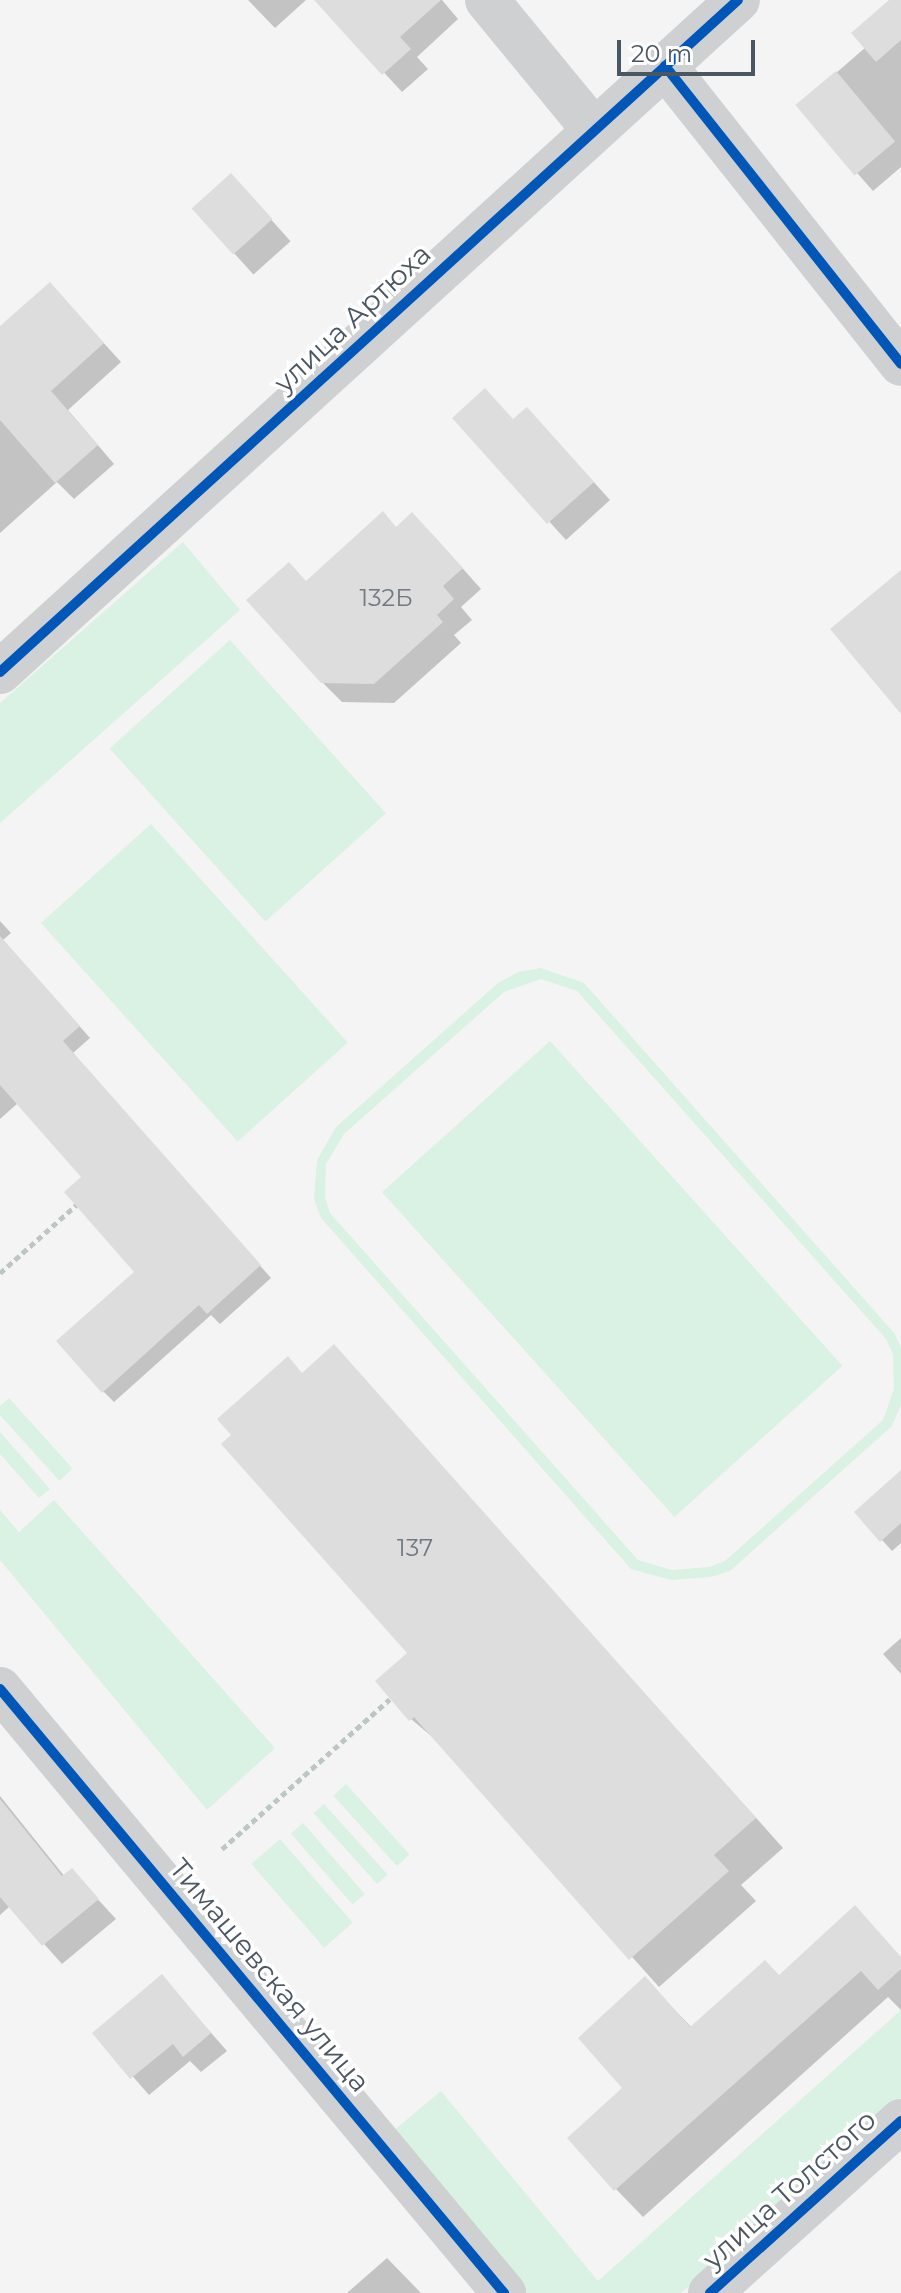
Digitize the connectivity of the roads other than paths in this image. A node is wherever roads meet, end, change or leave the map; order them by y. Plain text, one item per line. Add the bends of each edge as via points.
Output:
1 (487, 0) edge
2 (738, 0) edge
3 (665, 66) junction
4 (593, 129) junction
5 (901, 364) edge
6 (0, 672) edge
7 (0, 1689) edge
8 (901, 2121) edge
9 (504, 2293) edge
10 (710, 2293) edge

1 - 4 street
2 - 3 street, улица Артюха
3 - 4 street, улица Артюха
3 - 5 street
4 - 6 street, улица Артюха
7 - 9 street, Тимашевская улица
8 - 10 street, улица Толстого

